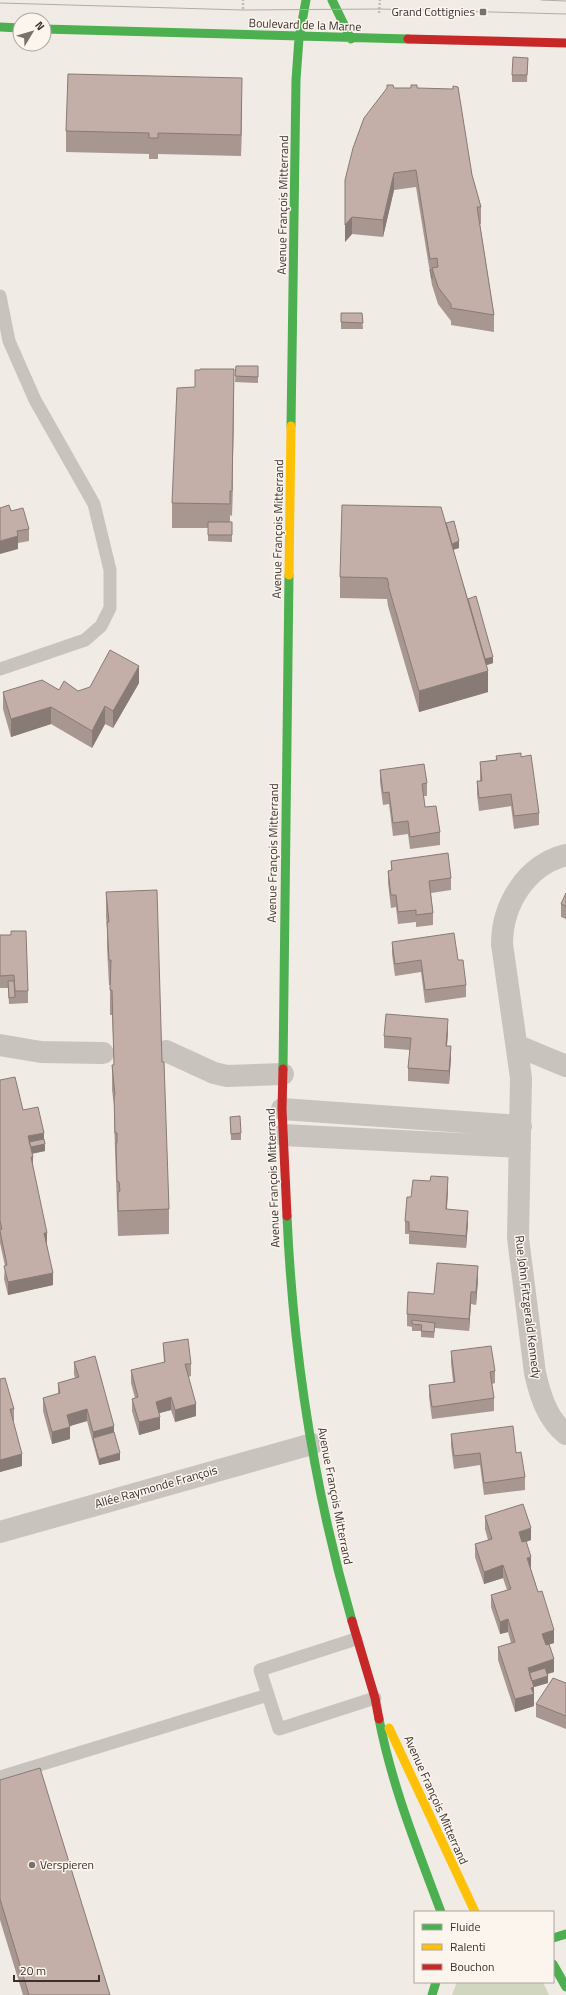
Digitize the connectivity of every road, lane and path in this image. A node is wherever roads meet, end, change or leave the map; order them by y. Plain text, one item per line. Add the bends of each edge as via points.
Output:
1 (306, 0) edge
2 (332, 0) edge
3 (0, 27) edge
4 (12, 28) edge
5 (52, 29) edge
6 (299, 38) junction
7 (351, 38) junction
8 (566, 43) edge
9 (0, 296) edge
10 (0, 669) edge
11 (566, 855) edge
12 (0, 1045) edge
13 (518, 1046) junction
14 (166, 1051) dead end
15 (103, 1053) dead end
16 (566, 1066) edge
17 (283, 1074) junction
18 (282, 1109) junction
19 (283, 1135) junction
20 (520, 1137) junction
21 (566, 1434) edge
22 (312, 1444) junction
23 (0, 1532) edge
24 (356, 1639) junction
25 (268, 1695) junction
26 (375, 1698) junction
27 (0, 1776) edge
28 (442, 1911) edge
29 (475, 1911) edge
30 (566, 1934) edge
31 (554, 1938) edge
32 (554, 1966) edge
33 (436, 1983) edge
34 (566, 1987) edge
35 (431, 1994) edge

1 - 6 street, Avenue François Mitterrand
2 - 7 street
3 - 4 street
5 - 6 street, Boulevard de la Marne
6 - 7 street, Boulevard de la Marne
6 - 17 street, Avenue François Mitterrand via 296,80
7 - 8 street, Boulevard de la Marne
9 - 10 lane via 9,341 35,400 94,504 110,570 110,608 101,626 85,640
11 - 13 street, Rue John Fitzgerald Kennedy via 556,857 531,874 513,897 502,930
12 - 15 street via 41,1052
13 - 16 street
13 - 20 street, Rue John Fitzgerald Kennedy via 522,1098
14 - 17 street via 214,1074
17 - 18 street, Avenue François Mitterrand
18 - 19 street, Avenue François Mitterrand
18 - 20 street
19 - 20 street
19 - 22 street, Avenue François Mitterrand via 291,1297
20 - 21 street, Rue John Fitzgerald Kennedy via 520,1258 535,1373 545,1406
22 - 23 street, Allée Raymonde François
22 - 24 street, Avenue François Mitterrand via 319,1488
24 - 25 lane via 260,1670
24 - 26 street, Avenue François Mitterrand
25 - 26 lane via 279,1729
25 - 27 lane
26 - 28 street, Avenue François Mitterrand via 399,1800
26 - 29 street, Avenue François Mitterrand
30 - 31 street
32 - 34 street
33 - 35 street

